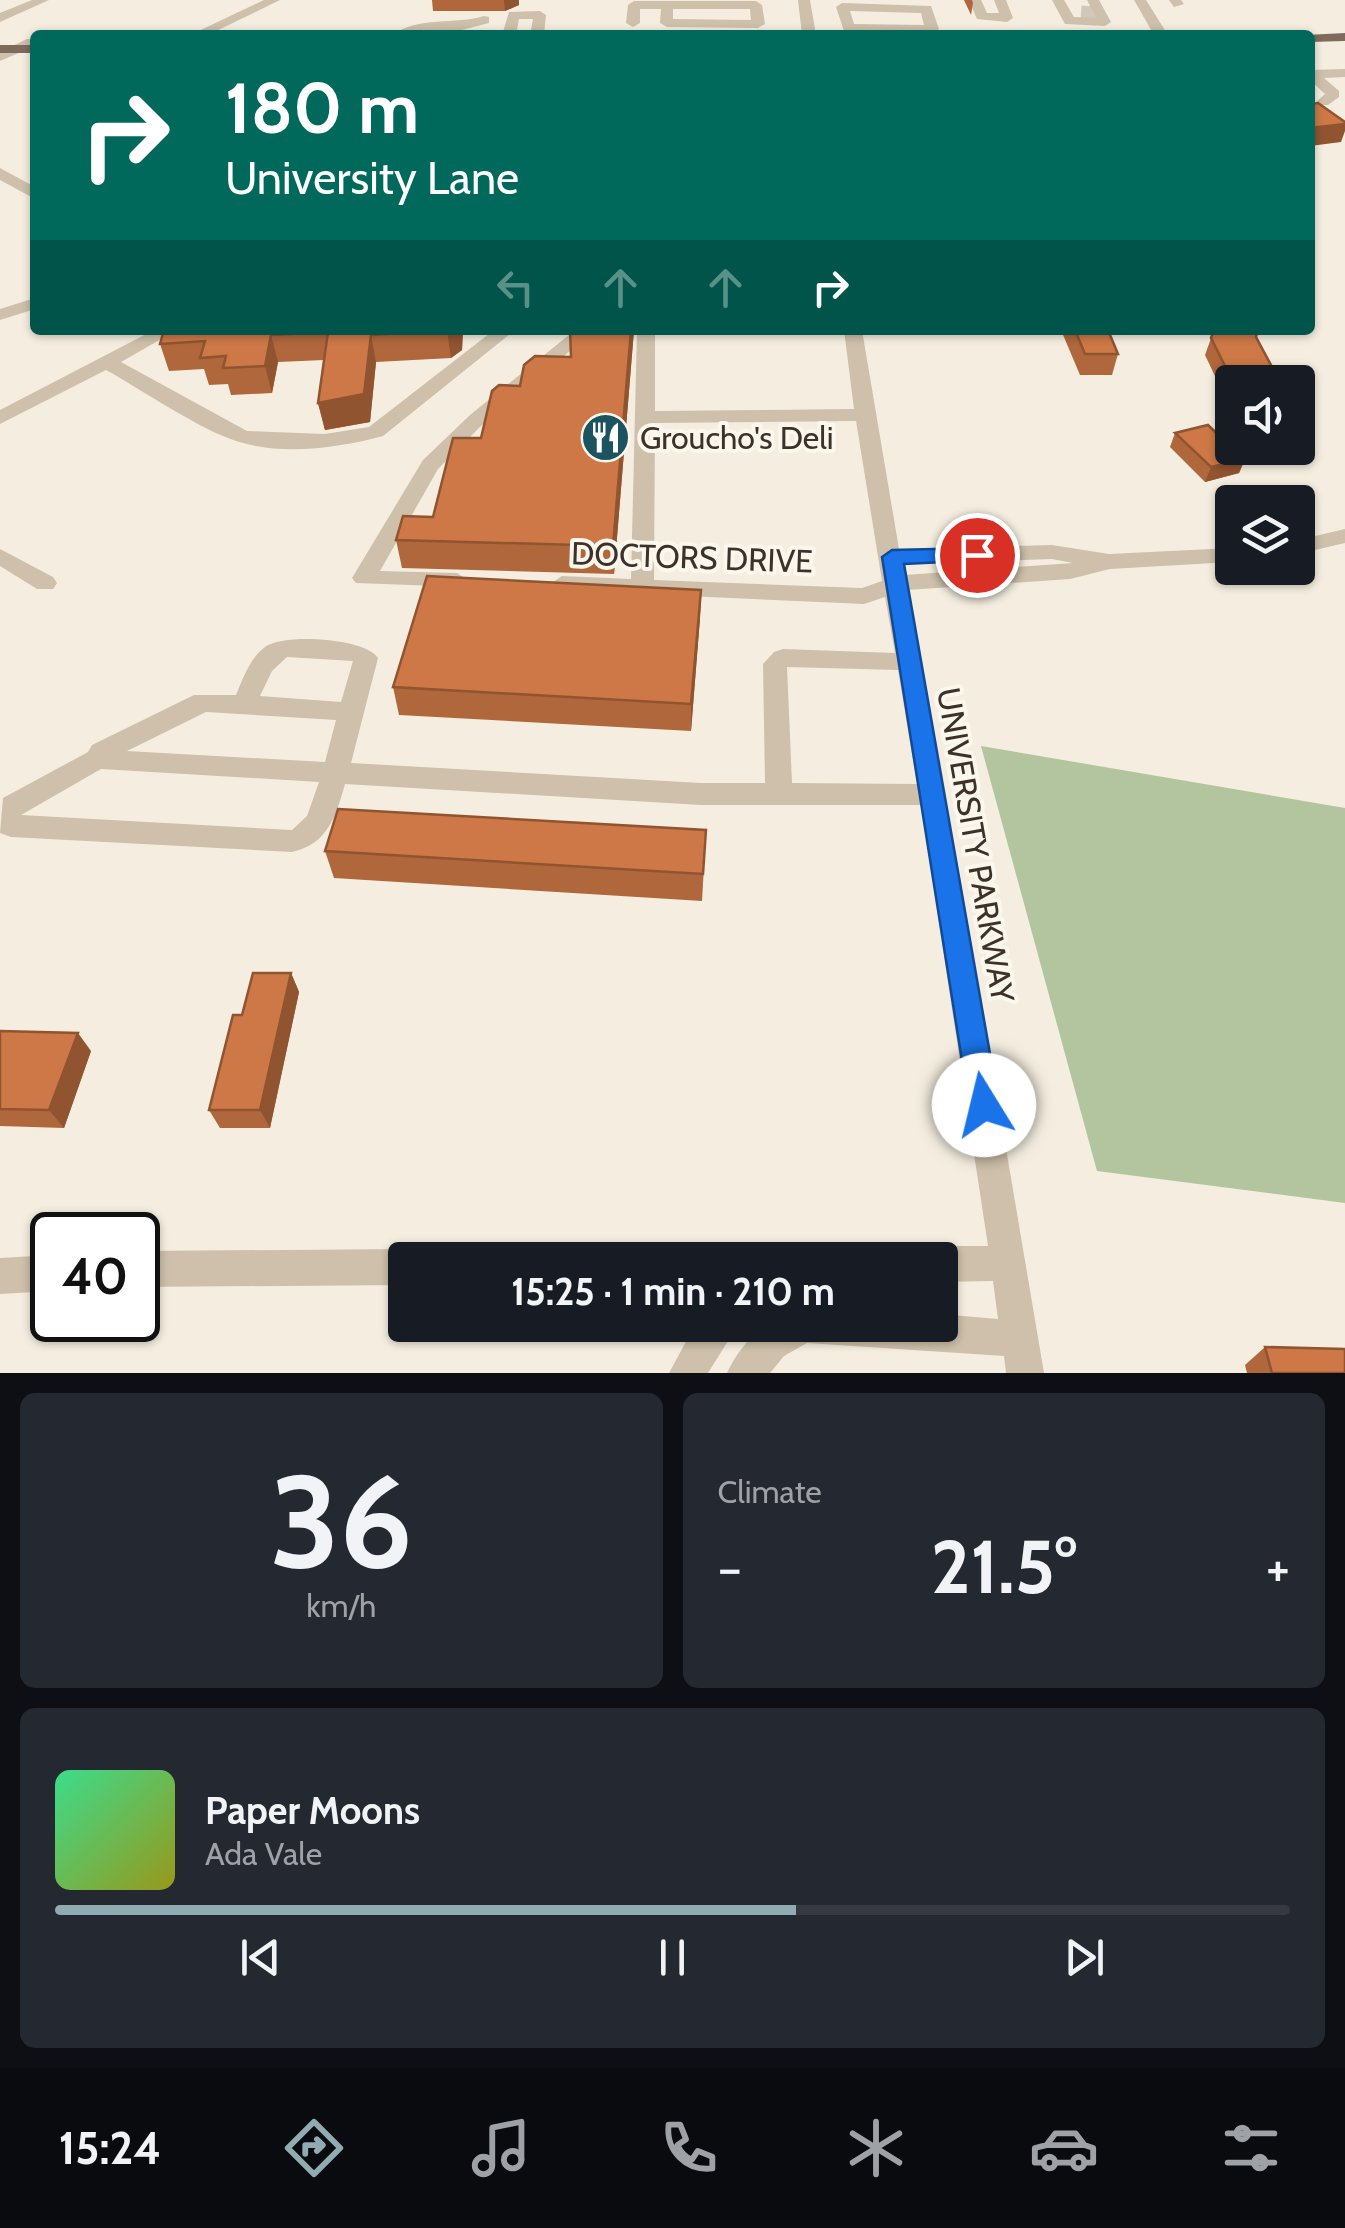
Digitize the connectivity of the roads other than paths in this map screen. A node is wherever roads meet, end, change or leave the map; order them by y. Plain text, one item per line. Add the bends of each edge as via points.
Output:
1 (43, 0) edge
2 (274, 0) edge
3 (804, 0) edge
4 (976, 0) edge
5 (1000, 0) edge
6 (1140, 0) edge
7 (668, 2) edge
8 (859, 4) edge
9 (541, 8) edge
10 (0, 18) edge
11 (484, 20) dead end
12 (633, 22) dead end
13 (208, 30) edge
14 (406, 30) edge
15 (510, 30) edge
16 (808, 30) edge
17 (1159, 30) edge
18 (1345, 37) edge
19 (1315, 38) edge
20 (0, 45) edge
21 (30, 45) edge
22 (1345, 49) edge
23 (0, 57) edge
24 (1321, 68) edge
25 (1316, 101) edge
26 (1345, 108) edge
27 (0, 173) edge
28 (30, 191) edge
29 (30, 305) edge
30 (0, 315) edge
31 (159, 335) edge
32 (500, 335) edge
33 (580, 335) edge
34 (646, 335) edge
35 (854, 335) edge
36 (108, 363) junction
37 (863, 415) junction
38 (645, 417) junction
39 (0, 418) edge
40 (1345, 536) edge
41 (1315, 543) edge
42 (0, 556) edge
43 (1215, 556) edge
44 (894, 571) junction
45 (483, 582) edge
46 (543, 583) edge
47 (44, 584) dead end
48 (642, 586) junction
49 (909, 662) junction
50 (244, 706) junction
51 (351, 712) junction
52 (97, 760) junction
53 (333, 774) junction
54 (779, 793) junction
55 (932, 796) junction
56 (1008, 1263) junction
57 (958, 1264) edge
58 (388, 1267) edge
59 (160, 1269) edge
60 (30, 1274) edge
61 (0, 1276) edge
62 (704, 1342) edge
63 (772, 1342) edge
64 (958, 1342) edge
65 (1022, 1356) edge
66 (688, 1373) edge
67 (746, 1373) edge

1 - 10 street
2 - 13 street
3 - 16 street
4 - 5 street via 982,16 996,20 1007,18
6 - 17 street
7 - 7 street via 667,23 758,24 756,4
7 - 12 street via 634,6
8 - 8 street via 842,7 849,28 932,29 926,8
9 - 15 street via 514,15
11 - 14 street via 469,28
18 - 19 main road
20 - 21 main road
21 - 23 street
22 - 24 main road
24 - 25 street via 1334,94
25 - 26 street
27 - 28 street
29 - 30 street
31 - 36 street
32 - 36 street via 376,432 349,438 241,436
33 - 45 street via 430,465 364,578
34 - 38 street
35 - 37 street, UNIVERSITY PARKWAY
36 - 39 street
37 - 38 street
37 - 44 street, UNIVERSITY PARKWAY
38 - 48 street
40 - 41 street
42 - 47 street
43 - 44 street, DOCTORS DRIVE via 945,577
44 - 48 street, DOCTORS DRIVE via 864,596
44 - 49 street, UNIVERSITY PARKWAY
46 - 48 street, DOCTORS DRIVE
49 - 54 street via 783,658 774,664
49 - 55 street, UNIVERSITY PARKWAY
50 - 51 street
50 - 51 street via 273,652 357,652 366,658
50 - 52 street via 194,704
51 - 53 street
52 - 53 street
52 - 53 street via 12,806 3,818 10,826 292,841 317,826
53 - 54 street
54 - 55 street
55 - 56 street, UNIVERSITY PARKWAY
56 - 57 street
56 - 65 street, UNIVERSITY PARKWAY
58 - 59 street
60 - 61 street
62 - 66 street
63 - 67 street
64 - 65 street

